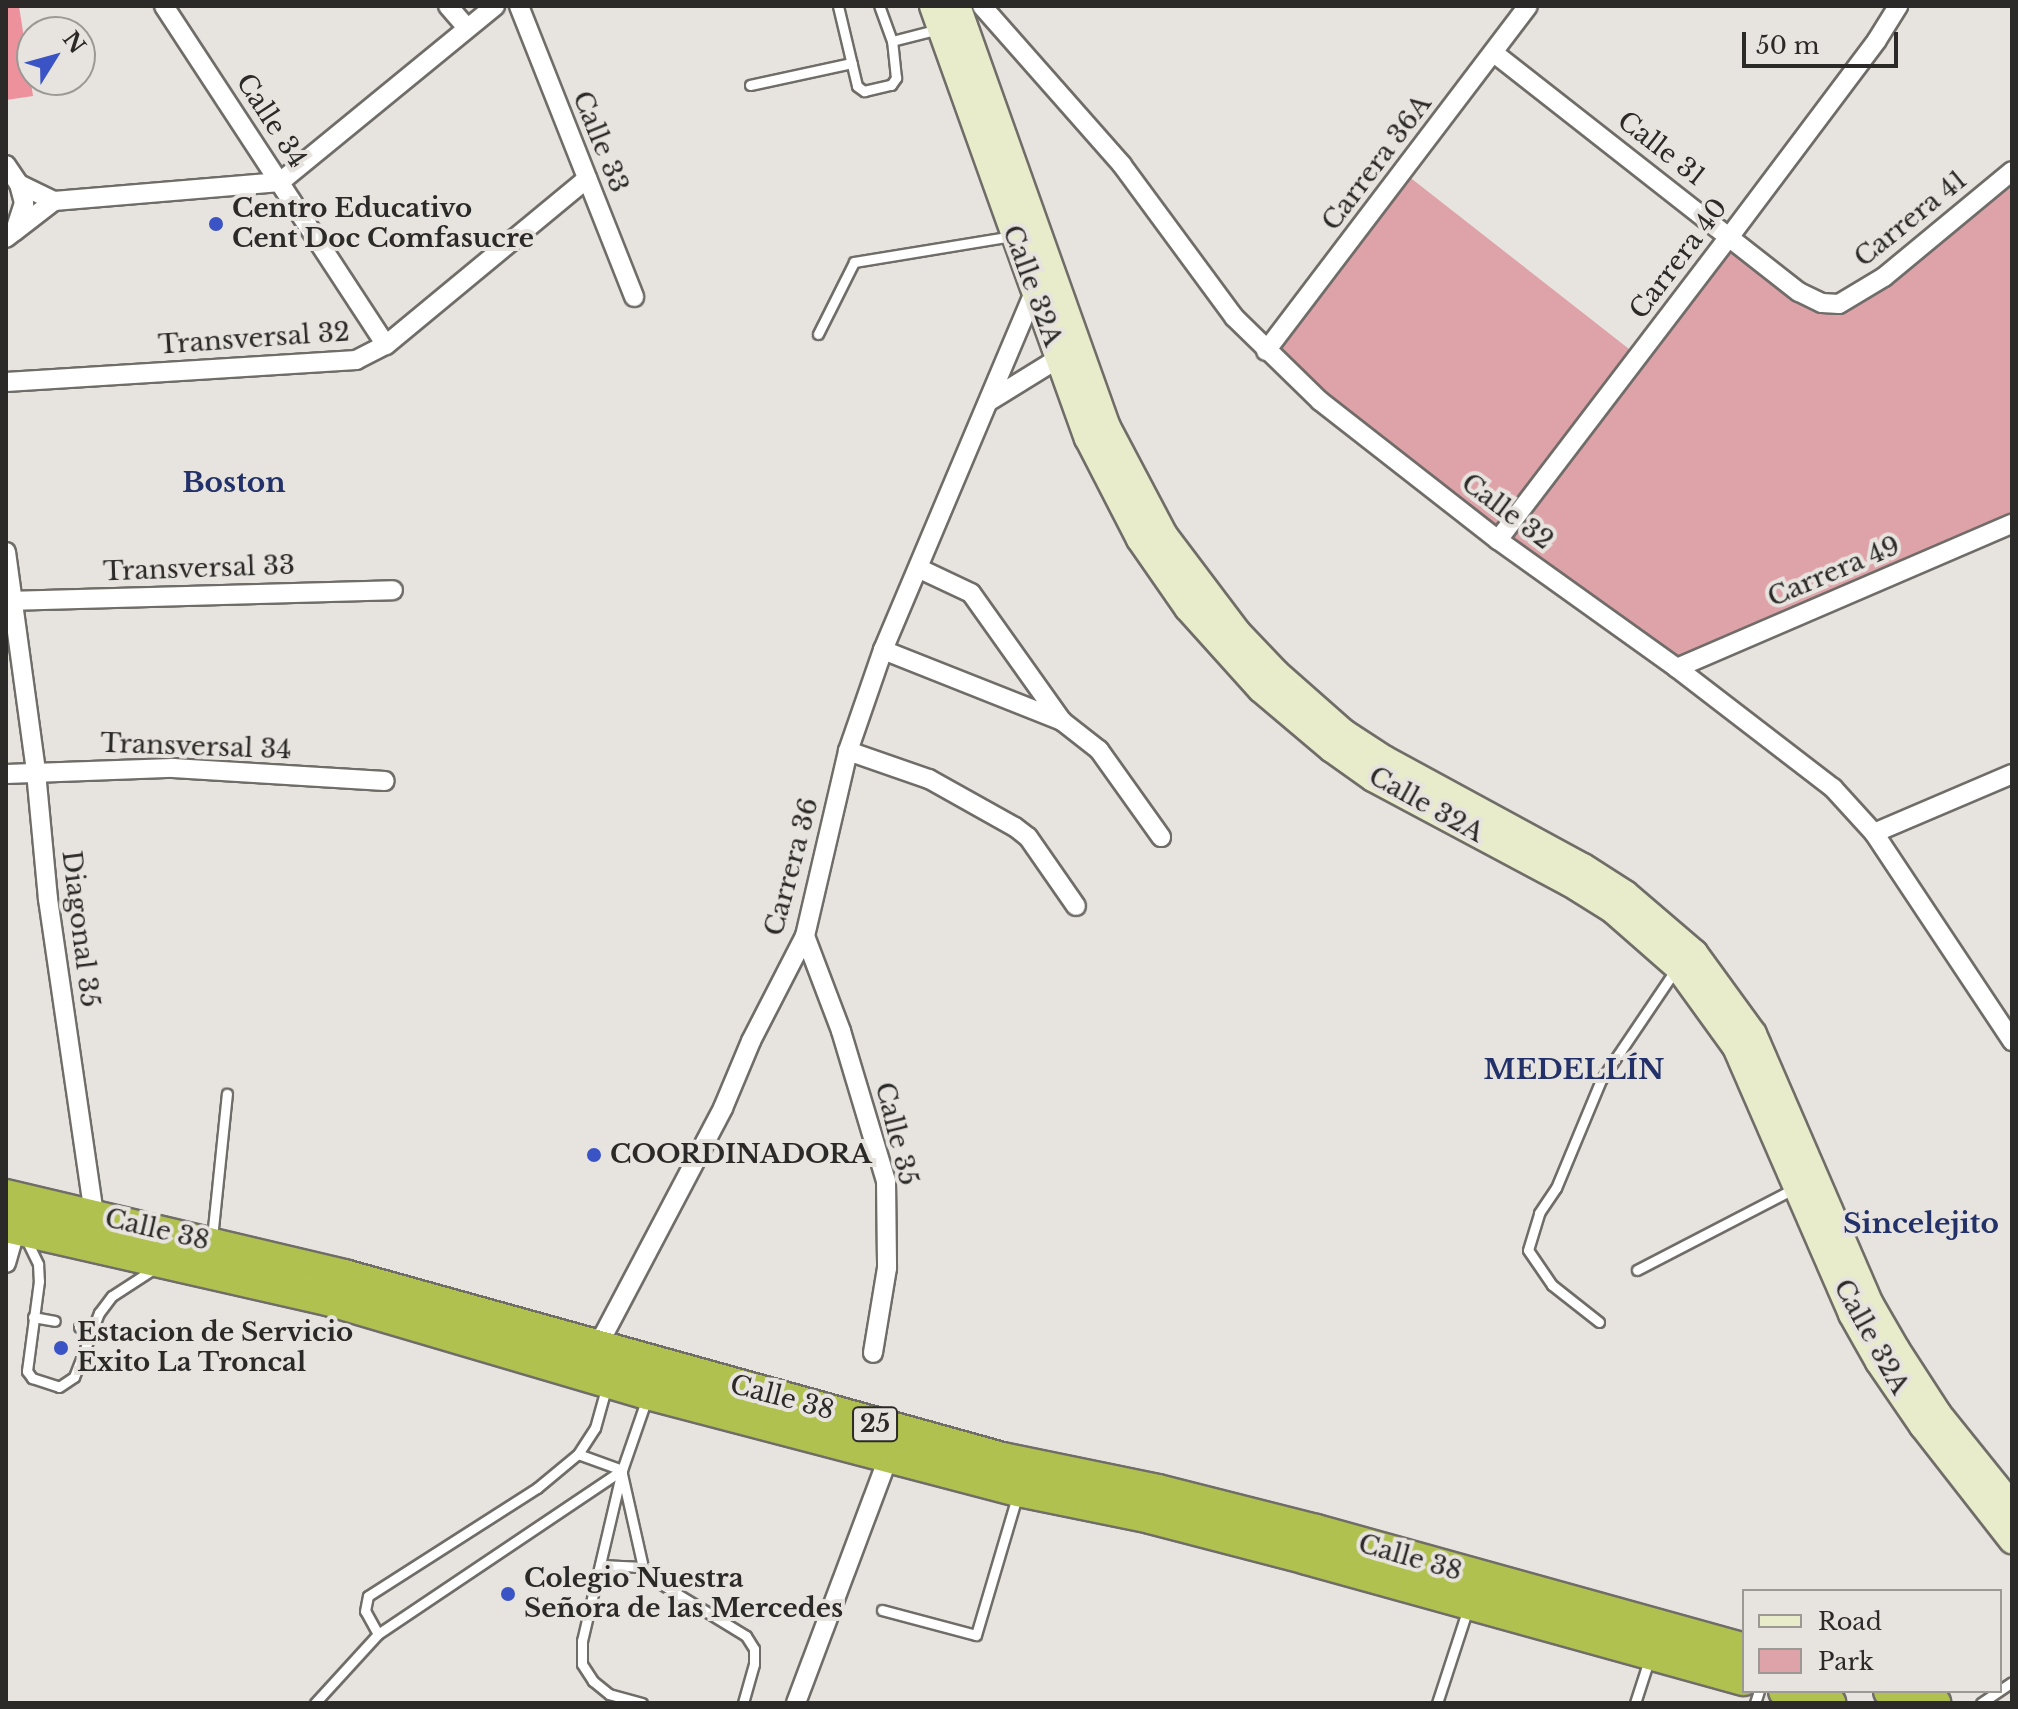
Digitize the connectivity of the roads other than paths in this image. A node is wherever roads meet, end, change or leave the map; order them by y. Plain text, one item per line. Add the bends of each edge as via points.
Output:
1 (164, 6) edge
2 (448, 6) edge
3 (495, 6) edge
4 (519, 6) edge
5 (838, 6) edge
6 (879, 6) edge
7 (982, 6) edge
8 (1528, 6) edge
9 (1898, 6) edge
10 (944, 12) edge
11 (467, 28) junction
12 (892, 41) junction
13 (1494, 53) junction
14 (852, 63) junction
15 (750, 85) dead end
16 (6, 165) edge
17 (2012, 171) edge
18 (587, 179) junction
19 (280, 182) junction
20 (19, 184) junction
21 (54, 201) junction
22 (10, 234) edge
23 (1014, 236) junction
24 (1730, 236) junction
25 (1034, 293) junction
26 (634, 297) dead end
27 (1839, 304) joint
28 (818, 334) dead end
29 (386, 345) junction
30 (1011, 350) junction
31 (1266, 351) junction
32 (1068, 352) junction
33 (1035, 371) junction
34 (6, 382) edge
35 (991, 400) junction
36 (2012, 524) edge
37 (1498, 540) junction
38 (6, 552) edge
39 (920, 569) junction
40 (393, 590) dead end
41 (10, 601) edge
42 (883, 650) junction
43 (1677, 668) junction
44 (1062, 721) junction
45 (848, 751) junction
46 (36, 772) junction
47 (6, 774) edge
48 (2012, 774) edge
49 (385, 781) dead end
50 (1874, 833) junction
51 (1161, 837) dead end
52 (1076, 906) dead end
53 (805, 936) junction
54 (1678, 967) junction
55 (2012, 1041) edge
56 (227, 1094) dead end
57 (1798, 1186) junction
58 (6, 1196) edge
59 (94, 1216) junction
60 (14, 1227) edge
61 (211, 1243) junction
62 (166, 1261) junction
63 (6, 1263) edge
64 (1637, 1270) dead end
65 (33, 1317) junction
66 (55, 1321) dead end
67 (1599, 1322) dead end
68 (79, 1327) dead end
69 (93, 1330) junction
70 (873, 1353) dead end
71 (602, 1363) junction
72 (652, 1378) junction
73 (578, 1454) junction
74 (889, 1455) junction
75 (622, 1470) junction
76 (1019, 1490) junction
77 (2012, 1506) edge
78 (2012, 1540) edge
79 (600, 1565) junction
80 (643, 1567) junction
81 (1471, 1601) junction
82 (882, 1610) dead end
83 (378, 1634) junction
84 (1742, 1649) edge
85 (1652, 1653) junction
86 (1742, 1678) edge
87 (1792, 1693) edge
88 (1897, 1693) edge
89 (315, 1703) edge
90 (642, 1703) edge
91 (743, 1703) edge
92 (796, 1703) edge
93 (1437, 1703) edge
94 (1635, 1703) edge
95 (1829, 1703) edge
96 (1934, 1703) edge

1 - 19 street, Calle 34
2 - 11 street
3 - 11 street
4 - 18 street, Calle 33
5 - 14 lane
6 - 12 lane
7 - 31 street, Calle 32 via 1122,165 1234,317
8 - 13 street, Carrera 36A
9 - 24 street, Carrera 40
10 - 12 lane
10 - 23 main road, Calle 32A via 962,86
10 - 32 main road, Calle 32A
11 - 19 street
12 - 14 lane via 897,71 891,85 864,91 857,86
13 - 24 street, Calle 31
13 - 31 street, Carrera 36A
14 - 15 lane
16 - 20 street
17 - 27 street, Carrera 41 via 1884,277
18 - 26 street, Calle 33
18 - 29 street, Transversal 32
19 - 21 street
19 - 29 street, Calle 34
20 - 21 street
20 - 22 street via 24,203
21 - 22 street
23 - 25 main road, Calle 32A
23 - 28 lane via 854,262
24 - 27 street, Calle 31 via 1799,292
24 - 37 street, Carrera 40
25 - 30 street, Carrera 36
25 - 32 main road, Calle 32A
29 - 34 street, Transversal 32 via 356,360
30 - 33 street via 1020,364
30 - 35 street, Carrera 36
31 - 37 street, Calle 32 via 1320,401
32 - 33 street
32 - 54 main road, Calle 32A via 1088,438 1140,539 1188,608 1261,689 1373,778 1570,883 1613,910
32 - 77 main road, Calle 32A via 1164,535 1207,595 1276,673 1344,733 1583,867 1625,894 1694,953 1753,1034 1870,1304 1938,1414
33 - 35 street
35 - 39 street, Carrera 36
36 - 43 street, Carrera 49
37 - 43 street, Calle 32
38 - 41 street, Diagonal 35
39 - 42 street, Carrera 36
39 - 44 street via 971,593
40 - 41 street, Transversal 33
41 - 46 street, Diagonal 35
42 - 44 street
42 - 45 street, Carrera 36
43 - 50 street, Calle 32 via 1833,788
44 - 51 street via 1099,750
45 - 52 street via 929,779 1015,827 1028,837
45 - 53 street, Carrera 36
46 - 47 street, Transversal 34
46 - 49 street, Transversal 34 via 173,768
46 - 59 street, Diagonal 35 via 48,899
48 - 50 street
50 - 55 street, Calle 32
53 - 70 street, Calle 35 via 841,1031 886,1181 887,1268
53 - 71 street, Carrera 36
54 - 57 main road, Calle 32A via 1736,1047
54 - 67 lane via 1601,1080 1556,1188 1539,1213 1528,1250 1552,1285
56 - 61 lane
57 - 64 lane
57 - 78 main road, Calle 32A via 1852,1314 1879,1362
58 - 59 highway, Calle 38 / 25
59 - 61 highway, Calle 38 / 25
60 - 62 highway, Calle 38 / 25
60 - 63 street
60 - 65 lane via 38,1264
61 - 71 highway, Calle 38 / 25
62 - 69 lane via 112,1296
62 - 71 highway, Calle 38 / 25
65 - 66 lane
65 - 69 lane via 27,1371 32,1378 59,1387 74,1377
68 - 69 lane
71 - 72 highway, Calle 38 / 25
71 - 73 lane via 595,1428
72 - 74 highway, Calle 38 / 25
72 - 75 lane
72 - 84 highway, Calle 38 / 25 via 1158,1491
73 - 75 lane
73 - 83 lane via 537,1488 368,1596 365,1611
74 - 76 highway, Calle 38 / 25
74 - 92 street
75 - 79 lane
75 - 80 lane
75 - 83 lane
76 - 81 highway, Calle 38 / 25 via 1150,1517
76 - 82 lane via 976,1635
79 - 80 lane
79 - 90 lane via 582,1641 582,1664 609,1694
80 - 91 lane via 653,1579 746,1636 754,1649 754,1664
81 - 85 highway, Calle 38 / 25
81 - 93 lane
83 - 89 lane
85 - 86 highway, Calle 38 / 25
85 - 94 lane
87 - 95 highway
88 - 96 highway

